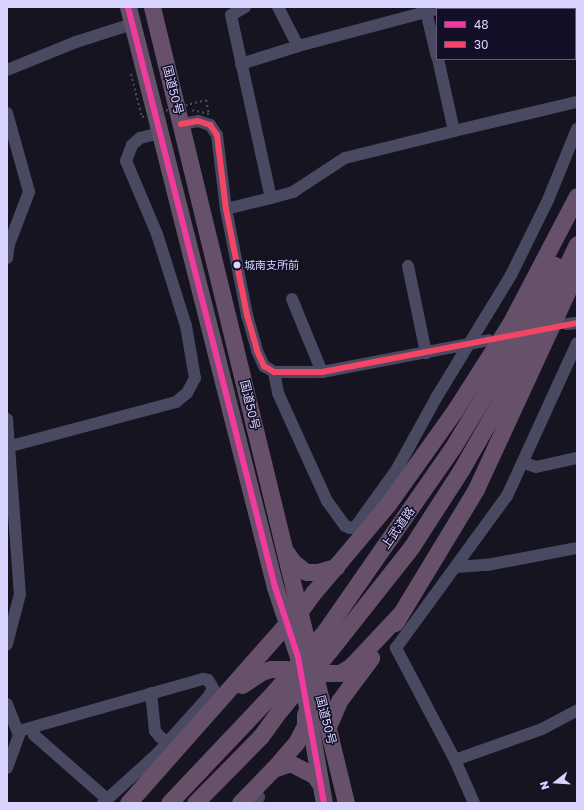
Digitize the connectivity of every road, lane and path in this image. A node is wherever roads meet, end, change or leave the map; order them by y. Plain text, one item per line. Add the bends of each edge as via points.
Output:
1 (128, 7) edge
2 (152, 7) edge
3 (244, 7) edge
4 (278, 7) edge
5 (432, 9) edge
6 (132, 24) junction
7 (298, 46) junction
8 (436, 48) edge
9 (437, 60) edge
10 (241, 64) junction
11 (7, 70) edge
12 (131, 74) dead end
13 (577, 102) edge
14 (191, 110) dead end
15 (7, 113) edge
16 (181, 124) junction
17 (577, 129) edge
18 (454, 131) junction
19 (160, 133) junction
20 (577, 196) edge
21 (271, 198) junction
22 (226, 209) junction
23 (577, 217) edge
24 (8, 244) edge
25 (577, 244) edge
26 (7, 258) edge
27 (408, 266) dead end
28 (577, 270) edge
29 (292, 299) dead end
30 (489, 340) dead end
31 (471, 344) junction
32 (577, 344) edge
33 (426, 353) junction
34 (274, 372) junction
35 (322, 372) junction
36 (7, 419) edge
37 (9, 446) edge
38 (577, 458) edge
39 (524, 463) junction
40 (283, 545) junction
41 (577, 548) edge
42 (336, 567) junction
43 (456, 567) junction
44 (300, 611) junction
45 (401, 613) junction
46 (288, 622) junction
47 (7, 644) edge
48 (304, 666) junction
49 (151, 693) junction
50 (305, 700) junction
51 (7, 704) edge
52 (211, 709) junction
53 (577, 710) edge
54 (328, 727) junction
55 (32, 728) junction
56 (19, 731) junction
57 (172, 745) junction
58 (455, 760) junction
59 (7, 768) edge
60 (273, 769) junction
61 (320, 784) junction
62 (254, 796) edge
63 (105, 801) edge
64 (128, 803) edge
65 (169, 803) edge
66 (195, 803) edge
67 (240, 803) edge
68 (324, 803) edge
69 (346, 803) edge
70 (474, 803) edge

1 - 6 highway, 国道50号
2 - 16 highway, 国道50号
3 - 10 street via 231,15
4 - 7 street
5 - 7 street
5 - 8 street
6 - 11 street via 76,42
6 - 19 highway, 国道50号
7 - 10 street
9 - 18 street
10 - 21 street
12 - 14 path, bridge via 142,117 206,100 209,114
13 - 18 street
15 - 24 street via 29,192
16 - 22 street via 198,121 210,125 217,135
16 - 40 highway, 国道50号
17 - 31 street via 532,232
18 - 21 street via 345,158 293,192
19 - 37 street via 140,138 132,145 126,161 157,234 186,326 195,378 186,393 176,402
19 - 46 highway, 国道50号 via 265,548
20 - 42 highway via 511,322 455,410 388,504
21 - 22 street
22 - 34 street via 256,351 264,366
23 - 65 highway, 上武道路, bridge via 539,296 453,447 324,631 274,692
24 - 26 street
25 - 66 highway, 上武道路, bridge via 502,398 458,476 392,574 261,736
27 - 33 street
28 - 45 highway via 476,489
29 - 35 street
30 - 31 street
31 - 33 street
31 - 34 street via 436,398 391,478 358,524 352,528 345,526 327,501 278,393
32 - 39 street
33 - 35 street
34 - 35 street
36 - 37 street
37 - 47 street via 20,594
38 - 39 street via 536,467
39 - 43 street via 507,496
40 - 42 highway via 293,562 306,572
40 - 44 highway, 国道50号
41 - 43 street via 487,565
42 - 44 highway
43 - 58 street via 396,648
44 - 48 highway, 国道50号
45 - 48 highway via 346,670 332,675
45 - 54 highway via 386,638 339,701
46 - 48 highway, 国道50号
46 - 52 highway
48 - 50 highway, 国道50号
48 - 52 highway via 266,670 244,684 218,708
48 - 54 highway, 国道50号 via 318,686
49 - 55 street
49 - 57 street via 155,731
49 - 57 street via 203,679 212,685 210,696
50 - 60 highway via 304,726 296,742
50 - 61 highway, 国道50号
51 - 56 street
52 - 57 highway
53 - 58 street via 542,729
54 - 69 highway, 国道50号
55 - 56 street
55 - 63 street via 34,735
56 - 59 street
57 - 63 street
57 - 64 highway
58 - 70 street
60 - 61 highway via 290,763 297,764 314,775
60 - 62 highway
61 - 68 highway, 国道50号
62 - 67 highway

